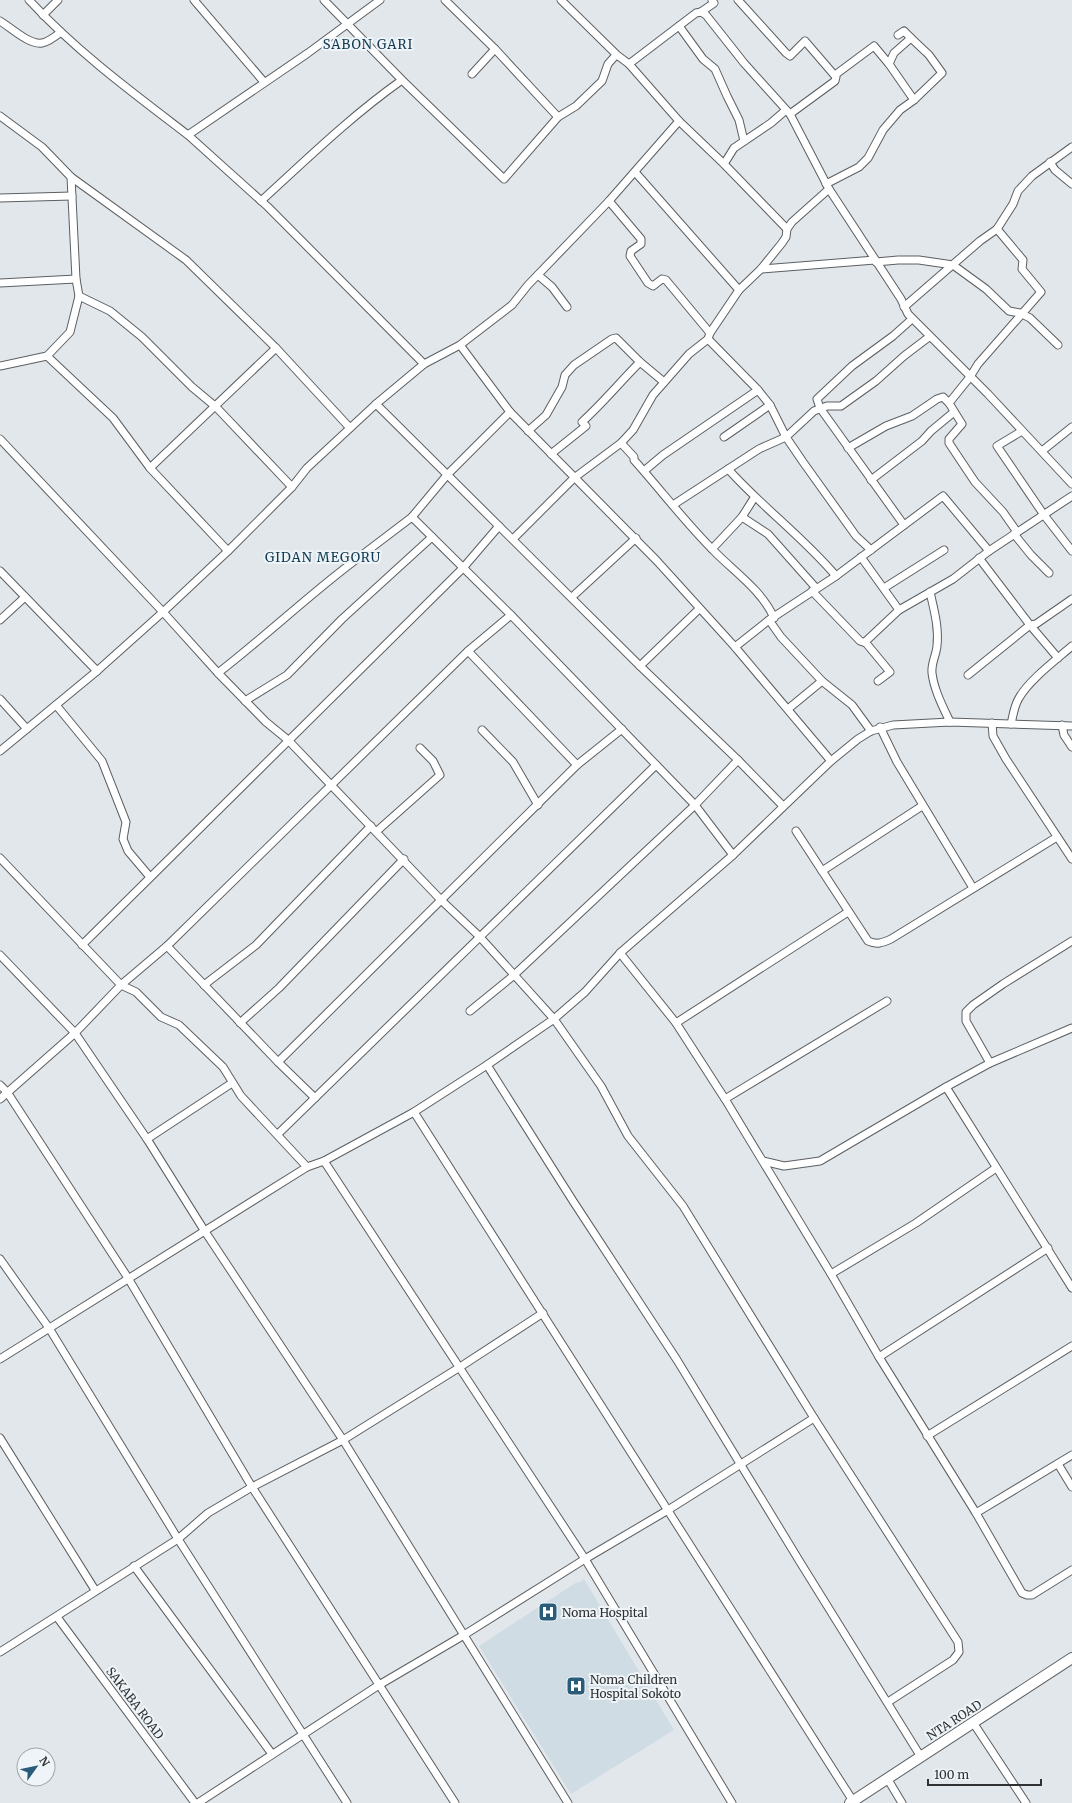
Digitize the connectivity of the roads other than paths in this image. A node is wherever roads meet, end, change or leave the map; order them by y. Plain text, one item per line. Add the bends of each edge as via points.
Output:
1 (28, 0) edge
2 (58, 0) edge
3 (194, 0) edge
4 (324, 0) edge
5 (380, 0) edge
6 (446, 0) edge
7 (712, 0) edge
8 (738, 0) edge
9 (563, 1) edge
10 (701, 12) junction
11 (42, 15) junction
12 (0, 21) edge
13 (347, 24) junction
14 (679, 26) junction
15 (61, 32) junction
16 (898, 35) dead end
17 (911, 38) junction
18 (495, 49) junction
19 (616, 55) junction
20 (629, 64) junction
21 (889, 64) junction
22 (472, 74) dead end
23 (835, 75) junction
24 (402, 80) junction
25 (264, 82) junction
26 (914, 100) junction
27 (788, 112) junction
28 (0, 116) edge
29 (558, 117) junction
30 (679, 121) junction
31 (188, 136) junction
32 (744, 141) junction
33 (1072, 147) edge
34 (1050, 162) junction
35 (724, 164) junction
36 (635, 172) junction
37 (71, 177) junction
38 (1072, 184) edge
39 (828, 186) junction
40 (72, 196) junction
41 (0, 198) edge
42 (261, 201) junction
43 (609, 201) junction
44 (787, 229) junction
45 (997, 229) junction
46 (875, 261) junction
47 (953, 266) junction
48 (761, 269) junction
49 (538, 275) junction
50 (76, 279) junction
51 (0, 283) edge
52 (739, 290) junction
53 (79, 296) junction
54 (567, 307) dead end
55 (904, 307) junction
56 (1022, 314) junction
57 (912, 319) junction
58 (709, 336) junction
59 (929, 337) junction
60 (460, 345) junction
61 (1058, 345) dead end
62 (276, 348) junction
63 (47, 356) junction
64 (640, 362) junction
65 (424, 364) junction
66 (0, 366) edge
67 (970, 377) junction
68 (664, 382) junction
69 (758, 390) junction
70 (949, 402) junction
71 (376, 404) junction
72 (770, 405) junction
73 (216, 406) junction
74 (820, 408) junction
75 (510, 412) junction
76 (954, 412) junction
77 (1072, 427) edge
78 (350, 428) junction
79 (528, 431) junction
80 (1022, 431) junction
81 (724, 436) dead end
82 (786, 437) junction
83 (0, 439) edge
84 (621, 443) junction
85 (848, 448) junction
86 (1042, 451) junction
87 (551, 454) junction
88 (150, 468) junction
89 (728, 469) junction
90 (644, 471) junction
91 (447, 475) junction
92 (574, 478) junction
93 (871, 480) junction
94 (1072, 484) edge
95 (292, 487) junction
96 (1072, 496) edge
97 (754, 498) junction
98 (673, 505) junction
99 (1044, 515) junction
100 (412, 517) junction
101 (742, 517) junction
102 (904, 525) junction
103 (499, 526) junction
104 (1015, 533) junction
105 (432, 537) junction
106 (636, 538) junction
107 (513, 539) junction
108 (712, 549) junction
109 (871, 550) junction
110 (944, 550) dead end
111 (228, 551) junction
112 (989, 551) junction
113 (1072, 551) edge
114 (861, 557) junction
115 (979, 558) junction
116 (463, 568) junction
117 (0, 571) edge
118 (1049, 574) dead end
119 (836, 576) junction
120 (884, 588) junction
121 (814, 590) junction
122 (930, 592) junction
123 (25, 597) junction
124 (572, 597) junction
125 (1072, 599) edge
126 (699, 609) junction
127 (899, 610) junction
128 (163, 612) junction
129 (510, 616) junction
130 (772, 619) junction
131 (0, 620) edge
132 (1030, 625) junction
133 (865, 642) junction
134 (1072, 646) edge
135 (734, 647) junction
136 (468, 651) junction
137 (1058, 658) junction
138 (640, 666) junction
139 (97, 671) junction
140 (218, 673) junction
141 (968, 675) dead end
142 (878, 681) dead end
143 (822, 682) junction
144 (0, 699) edge
145 (245, 701) junction
146 (56, 705) junction
147 (788, 709) junction
148 (950, 722) junction
149 (992, 723) junction
150 (1011, 724) junction
151 (1062, 725) junction
152 (1072, 726) edge
153 (880, 727) junction
154 (27, 728) junction
155 (482, 730) dead end
156 (622, 730) junction
157 (871, 731) junction
158 (288, 740) junction
159 (1072, 747) edge
160 (420, 748) dead end
161 (0, 751) edge
162 (738, 760) junction
163 (831, 761) junction
164 (577, 765) junction
165 (656, 765) junction
166 (332, 786) junction
167 (694, 805) junction
168 (538, 806) junction
169 (782, 806) junction
170 (922, 806) junction
171 (371, 826) junction
172 (796, 831) dead end
173 (377, 832) junction
174 (1058, 837) junction
175 (733, 855) junction
176 (0, 858) edge
177 (404, 859) junction
178 (1072, 859) edge
179 (822, 871) junction
180 (150, 877) junction
181 (973, 888) junction
182 (441, 900) junction
183 (848, 912) junction
184 (479, 936) junction
185 (1072, 940) edge
186 (82, 945) junction
187 (167, 946) junction
188 (620, 953) junction
189 (0, 954) edge
190 (513, 976) junction
191 (121, 985) junction
192 (204, 985) junction
193 (887, 1001) dead end
194 (470, 1011) dead end
195 (554, 1018) junction
196 (240, 1023) junction
197 (676, 1023) junction
198 (1072, 1028) edge
199 (75, 1033) junction
200 (278, 1062) junction
201 (990, 1063) junction
202 (487, 1066) junction
203 (232, 1083) junction
204 (0, 1085) edge
205 (946, 1087) junction
206 (7, 1092) junction
207 (315, 1098) junction
208 (0, 1099) edge
209 (725, 1099) junction
210 (414, 1112) junction
211 (278, 1134) junction
212 (147, 1139) junction
213 (324, 1161) junction
214 (763, 1161) junction
215 (307, 1167) junction
216 (996, 1168) junction
217 (204, 1230) junction
218 (1048, 1248) junction
219 (0, 1259) edge
220 (831, 1274) junction
221 (128, 1278) junction
222 (1072, 1288) edge
223 (543, 1313) junction
224 (49, 1328) junction
225 (1072, 1346) edge
226 (879, 1357) junction
227 (0, 1359) edge
228 (460, 1367) junction
229 (814, 1418) junction
230 (927, 1436) junction
231 (0, 1438) edge
232 (343, 1440) junction
233 (1072, 1455) edge
234 (740, 1464) junction
235 (1058, 1464) junction
236 (252, 1487) junction
237 (1072, 1487) edge
238 (668, 1510) junction
239 (976, 1513) junction
240 (178, 1539) junction
241 (585, 1559) junction
242 (134, 1566) junction
243 (1072, 1570) edge
244 (95, 1590) junction
245 (57, 1617) junction
246 (464, 1635) junction
247 (0, 1652) edge
248 (1072, 1658) edge
249 (1072, 1665) edge
250 (379, 1685) junction
251 (888, 1702) junction
252 (976, 1727) junction
253 (304, 1733) junction
254 (272, 1754) junction
255 (922, 1757) junction
256 (890, 1783) junction
257 (854, 1802) edge
258 (196, 1803) edge
259 (347, 1803) edge
260 (455, 1803) edge
261 (568, 1803) edge
262 (732, 1803) edge
263 (902, 1803) edge
264 (1026, 1803) edge

1 - 11 street
2 - 11 street
3 - 25 street
4 - 13 street
5 - 13 street
6 - 18 street
7 - 10 street via 714,3
8 - 23 street via 786,53 790,56 805,41
9 - 19 street
10 - 14 street
10 - 27 street
11 - 15 street
12 - 15 street via 23,37 39,43
13 - 24 street
13 - 25 street
14 - 20 street
14 - 32 street via 703,59 715,69 739,120
15 - 31 street
16 - 17 street via 904,31
17 - 21 street via 894,53
17 - 26 street via 929,55 942,73
18 - 22 street
18 - 29 street
19 - 20 street
19 - 29 street via 608,64 605,77 595,89 576,106
20 - 30 street
21 - 23 street via 874,46
21 - 26 street
23 - 27 street via 835,81
24 - 29 street via 504,179
24 - 42 street via 372,101
25 - 31 street
26 - 39 street via 900,110 883,130 868,158
27 - 32 street
27 - 39 street
28 - 37 street via 42,147
30 - 35 street
30 - 36 street
31 - 42 street
32 - 35 street via 734,148
33 - 34 street
34 - 38 street via 1055,170
34 - 45 street via 1018,191
35 - 44 street
36 - 43 street
36 - 52 street
37 - 40 street
37 - 62 street via 186,260
39 - 44 street
39 - 46 street
40 - 41 street
40 - 50 street
42 - 65 street
43 - 49 street
43 - 58 street via 641,239 641,244 631,251 630,256 648,283 653,286 662,279 666,280
44 - 48 street via 786,237
45 - 47 street
45 - 56 street via 1023,260 1022,269 1041,292
46 - 47 street via 919,260
46 - 48 street
46 - 55 street
47 - 55 street
47 - 56 street via 986,289 1005,308
48 - 52 street
49 - 54 street via 552,287
49 - 60 street via 512,305
50 - 51 street
50 - 53 street
52 - 58 street
53 - 63 street via 70,332
53 - 73 street via 110,311 142,337 192,388
55 - 57 street
56 - 61 street via 1030,318
56 - 67 street via 978,364
57 - 59 street
57 - 74 street via 852,366 817,399
58 - 68 street via 688,354
58 - 69 street
59 - 67 street
59 - 74 street via 841,406
60 - 65 street
60 - 75 street
62 - 73 street
62 - 78 street
63 - 66 street
63 - 88 street via 112,418
64 - 68 street
64 - 79 street via 616,338 595,350 565,375 562,387 546,415
64 - 87 street via 582,422 586,426
65 - 71 street
67 - 70 street
67 - 80 street
68 - 84 street via 653,394 633,430
69 - 72 street
69 - 90 street via 663,455
70 - 76 street
70 - 85 street via 943,397 937,399 912,416 886,426
71 - 78 street
71 - 91 street
72 - 81 street
72 - 82 street
73 - 88 street
73 - 95 street
74 - 82 street via 814,410
74 - 85 street
75 - 79 street
75 - 91 street
76 - 93 street via 922,441
76 - 104 street via 962,424 949,439 949,443 975,482 1003,512
77 - 86 street
78 - 95 street via 307,468
79 - 87 street
80 - 86 street
80 - 99 street via 997,446
82 - 89 street via 759,449
82 - 109 street via 856,536
83 - 128 street
84 - 90 street
84 - 92 street
85 - 93 street
86 - 94 street
87 - 92 street
88 - 111 street
89 - 97 street
89 - 98 street
90 - 98 street
91 - 100 street
91 - 103 street
92 - 106 street
92 - 107 street
93 - 102 street
95 - 111 street
96 - 99 street
97 - 101 street
97 - 119 street via 820,556
98 - 108 street
99 - 104 street
99 - 113 street
100 - 105 street
100 - 140 street via 334,576
101 - 108 street
101 - 121 street via 768,534
102 - 109 street
102 - 112 street via 943,496
103 - 107 street
103 - 116 street
104 - 112 street
104 - 118 street
105 - 116 street
105 - 145 street via 342,619 287,675
106 - 124 street
106 - 126 street
107 - 124 street
108 - 130 street via 753,589 769,608
109 - 114 street
110 - 120 street
111 - 128 street
112 - 115 street
114 - 119 street
114 - 120 street
115 - 122 street via 953,579
115 - 132 street
116 - 129 street
116 - 158 street
117 - 123 street
119 - 121 street
120 - 127 street
121 - 130 street
121 - 133 street via 860,641
122 - 127 street
122 - 148 street via 937,618 937,647 932,672 938,695
123 - 131 street
123 - 139 street
124 - 138 street
125 - 132 street via 1036,624
126 - 135 street
126 - 138 street
127 - 133 street
128 - 139 street
128 - 140 street
129 - 136 street
129 - 156 street
130 - 135 street
130 - 143 street via 782,637
132 - 137 street
132 - 141 street
133 - 142 street via 890,670 889,674
134 - 137 street
135 - 147 street
136 - 164 street
136 - 166 street
137 - 150 street via 1019,698
138 - 162 street
139 - 146 street
140 - 145 street
143 - 147 street
143 - 157 street via 848,700
144 - 154 street
145 - 158 street
146 - 154 street
146 - 180 street via 102,761 126,822 123,839 128,851
147 - 163 street
148 - 149 street
148 - 153 street via 893,724
149 - 150 street
149 - 174 street via 994,736 1006,759
150 - 151 street
151 - 152 street
151 - 159 street via 1064,735
153 - 157 street
153 - 170 street
154 - 161 street
155 - 168 street via 513,762
156 - 164 street
156 - 165 street
157 - 163 street
158 - 166 street
158 - 180 street
160 - 173 street via 433,761 440,775
162 - 167 street
162 - 169 street
163 - 169 street
164 - 168 street
165 - 167 street
165 - 184 street
166 - 171 street
166 - 187 street
167 - 175 street
167 - 190 street
168 - 182 street
169 - 175 street
170 - 179 street
170 - 181 street
171 - 173 street
171 - 192 street via 256,945
172 - 179 street
173 - 177 street
174 - 178 street
174 - 181 street
175 - 188 street
176 - 186 street
177 - 182 street
177 - 196 street via 278,988
179 - 183 street
180 - 186 street
181 - 183 street via 881,943 874,944 868,941
182 - 184 street
182 - 200 street
183 - 197 street
184 - 190 street
184 - 207 street
185 - 201 street via 1003,984 966,1012 966,1021
186 - 191 street
187 - 191 street
187 - 192 street
188 - 195 street via 585,992
188 - 197 street
189 - 199 street
190 - 194 street
190 - 195 street
191 - 199 street
191 - 203 street via 136,992 161,1017 179,1025 223,1067
192 - 196 street
193 - 209 street
195 - 202 street
195 - 229 street via 601,1086 628,1136 683,1206
196 - 200 street
197 - 209 street
198 - 201 street
199 - 206 street
199 - 212 street
200 - 207 street
201 - 205 street
202 - 210 street
202 - 234 street via 669,1347
203 - 211 street
203 - 212 street
204 - 206 street
205 - 214 street via 820,1161 784,1166
205 - 216 street
206 - 208 street
206 - 221 street
207 - 211 street
209 - 214 street
210 - 213 street
210 - 223 street
211 - 215 street
212 - 217 street
213 - 215 street
213 - 228 street
214 - 220 street
215 - 217 street
216 - 218 street
216 - 220 street via 916,1223
217 - 221 street
217 - 232 street
218 - 222 street
218 - 226 street
219 - 224 street
220 - 226 street
221 - 224 street
221 - 236 street
223 - 228 street
223 - 238 street
224 - 227 street
224 - 240 street
225 - 230 street
226 - 230 street
228 - 232 street
228 - 241 street
229 - 234 street
229 - 251 street via 958,1642 959,1652 953,1660
230 - 239 street
231 - 244 street
232 - 236 street
232 - 246 street
233 - 235 street
234 - 238 street
234 - 251 street
235 - 237 street
235 - 239 street
236 - 240 street via 208,1513
236 - 250 street
238 - 241 street
238 - 257 street
239 - 243 street via 1022,1593 1032,1595
240 - 242 street
240 - 253 street
241 - 246 street
241 - 262 street
242 - 244 street
242 - 254 street
244 - 245 street
245 - 247 street
245 - 258 street, SAKABA ROAD
246 - 250 street
246 - 261 street
248 - 255 main road, NTA ROAD
249 - 252 main road, NTA ROAD
250 - 253 street
250 - 260 street
251 - 255 street
252 - 256 main road, NTA ROAD
252 - 264 street
253 - 254 street
253 - 259 street
254 - 258 street
255 - 257 main road, NTA ROAD
256 - 257 main road, NTA ROAD
256 - 263 street

